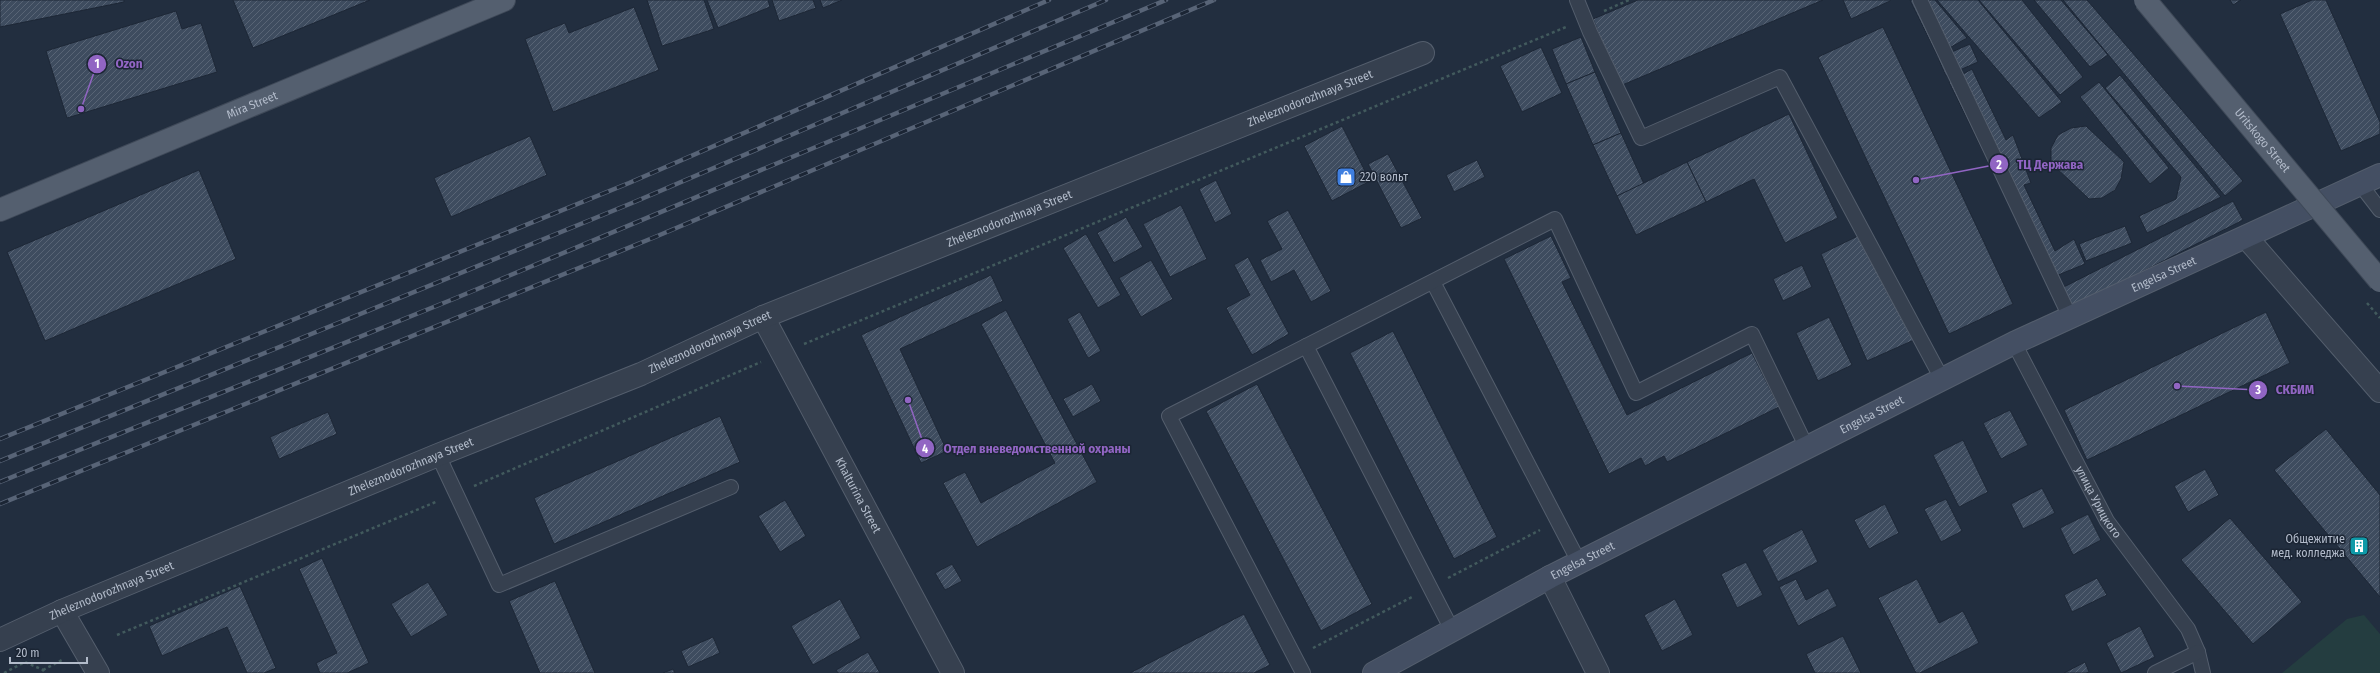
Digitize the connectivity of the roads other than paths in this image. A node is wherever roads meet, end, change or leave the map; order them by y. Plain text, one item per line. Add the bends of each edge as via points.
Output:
1 (504, 0) edge
2 (1577, 0) edge
3 (1920, 0) edge
4 (2145, 0) edge
5 (1423, 53) dead end
6 (2380, 175) edge
7 (2360, 184) junction
8 (0, 210) edge
9 (2380, 210) edge
10 (2246, 237) junction
11 (2380, 281) edge
12 (1433, 282) junction
13 (763, 316) junction
14 (2070, 317) junction
15 (2014, 343) junction
16 (1306, 346) junction
17 (1942, 379) junction
18 (2380, 391) edge
19 (1806, 446) junction
20 (438, 455) junction
21 (731, 487) dead end
22 (1579, 562) junction
23 (1550, 577) junction
24 (62, 611) junction
25 (1452, 630) junction
26 (0, 640) edge
27 (2198, 652) junction
28 (98, 673) edge
29 (953, 673) edge
30 (1303, 673) edge
31 (1374, 673) edge
32 (1598, 673) edge
33 (2155, 673) edge
34 (2203, 673) edge

1 - 8 main road, Mira Street
2 - 17 lane via 1641,138 1780,77
3 - 14 lane
4 - 11 main road, Uritskogo Street, bridge
5 - 13 street, Zheleznodorozhnaya Street
6 - 7 street, Engelsa Street
7 - 9 lane
7 - 10 street, Engelsa Street
10 - 14 street, Engelsa Street
10 - 18 street
12 - 16 lane
12 - 19 lane via 1555,219 1636,393 1752,334
12 - 22 lane
13 - 20 street, Zheleznodorozhnaya Street via 641,374
13 - 29 street, Khalturina Street
14 - 15 street, Engelsa Street
15 - 17 street, Engelsa Street
15 - 27 lane, улица Урицкого via 2107,521 2188,629
16 - 25 lane
16 - 30 lane via 1169,416
17 - 19 street, Engelsa Street
19 - 22 street, Engelsa Street
20 - 21 lane via 499,585
20 - 24 street, Zheleznodorozhnaya Street
22 - 23 street, Engelsa Street
23 - 25 street, Engelsa Street
23 - 32 street
24 - 26 street, Zheleznodorozhnaya Street
24 - 28 street
25 - 31 street, Engelsa Street
27 - 33 lane
27 - 34 lane, улица Урицкого

